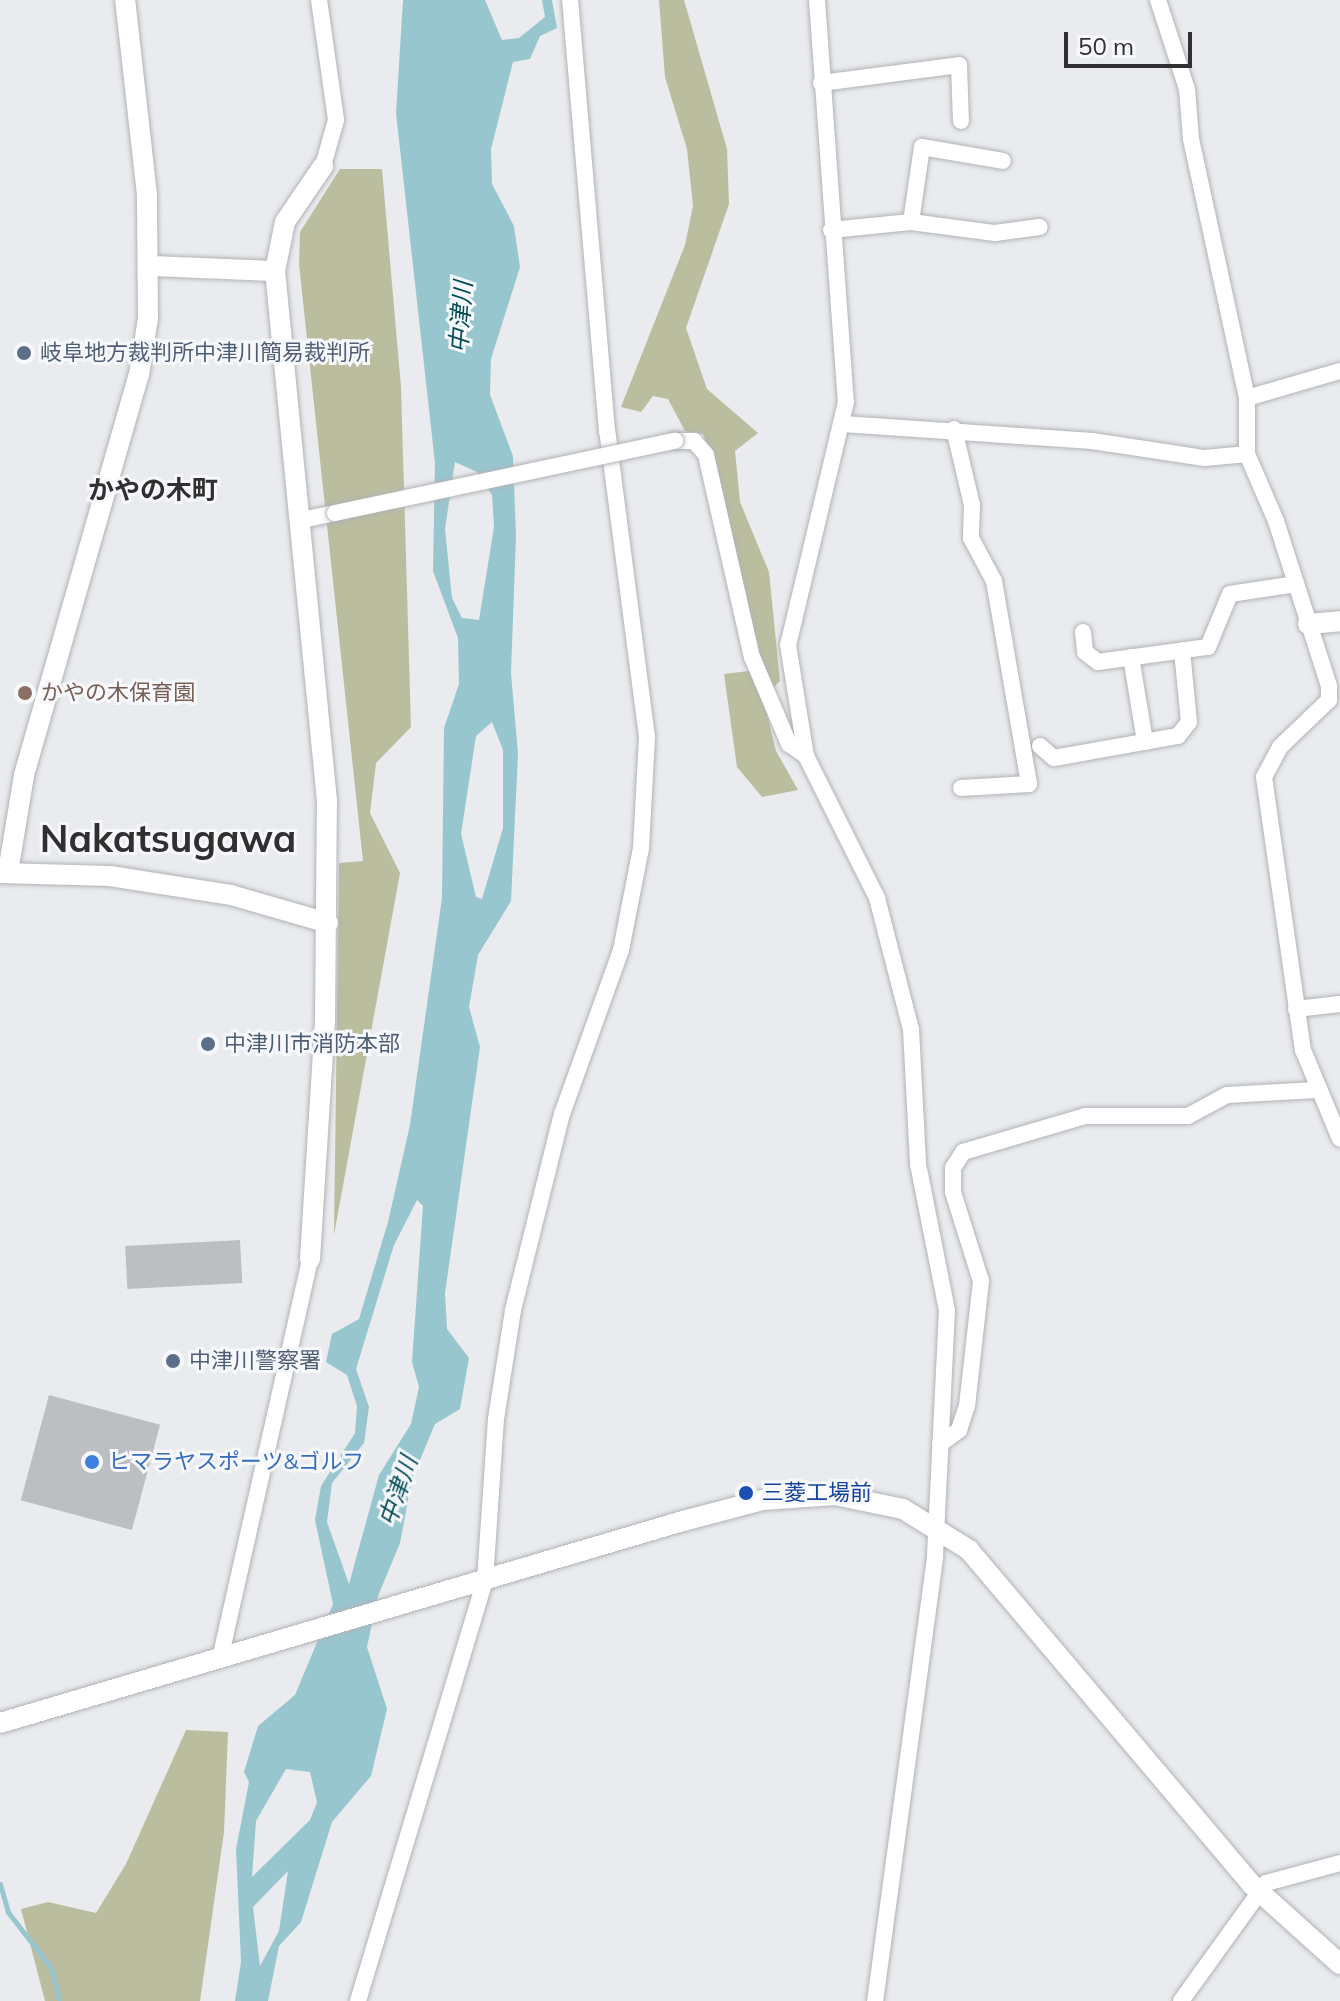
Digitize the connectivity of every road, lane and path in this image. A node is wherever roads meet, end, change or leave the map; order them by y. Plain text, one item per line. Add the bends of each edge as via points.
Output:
1 (125, 0) edge
2 (319, 0) edge
3 (570, 0) edge
4 (817, 0) edge
5 (1158, 0) edge
6 (821, 83) junction
7 (961, 121) dead end
8 (1003, 161) dead end
9 (323, 166) joint
10 (911, 222) junction
11 (1040, 227) dead end
12 (831, 230) junction
13 (150, 266) junction
14 (275, 271) junction
15 (1340, 371) edge
16 (1247, 398) junction
17 (843, 424) junction
18 (954, 429) junction
19 (1247, 454) junction
20 (302, 520) junction
21 (1296, 584) junction
22 (1340, 621) edge
23 (1308, 624) junction
24 (1083, 632) dead end
25 (1182, 650) junction
26 (1131, 657) junction
27 (1145, 742) junction
28 (1040, 746) dead end
29 (806, 756) junction
30 (961, 788) dead end
31 (4, 872) edge
32 (328, 923) junction
33 (1340, 1004) edge
34 (1296, 1009) junction
35 (1316, 1090) junction
36 (1340, 1139) edge
37 (310, 1259) joint
38 (940, 1444) junction
39 (936, 1524) junction
40 (485, 1580) junction
41 (220, 1659) junction
42 (0, 1723) edge
43 (1340, 1863) edge
44 (1257, 1891) junction
45 (1340, 1964) edge
46 (358, 2001) edge
47 (875, 2001) edge
48 (1181, 2001) edge

1 - 13 street
2 - 9 street via 336,120
3 - 40 street via 607,431 647,737 641,848 621,950 562,1114 513,1310 496,1419
4 - 6 street
5 - 16 street via 1187,89 1191,139
6 - 7 street via 959,65
6 - 12 street
8 - 10 street via 922,147
9 - 14 street via 285,222
10 - 11 street via 995,233
10 - 12 street
12 - 17 street
13 - 14 street
13 - 31 street via 139,375 24,775
14 - 20 street
15 - 16 street
16 - 19 street
17 - 18 street
17 - 29 street via 793,604 788,645
18 - 19 street via 1205,458
18 - 30 street via 972,505 971,538 994,581 1029,784
19 - 21 street
20 - 29 street, bridge via 694,441 706,455 752,657 789,744
20 - 32 street via 327,801
21 - 23 street
21 - 25 street via 1230,594 1208,647
22 - 23 street
23 - 34 street via 1329,700 1280,747 1264,777
24 - 26 street via 1085,652 1098,662
25 - 26 street
25 - 27 street via 1189,722 1178,736
26 - 27 street
27 - 28 street via 1054,758
29 - 38 street via 877,898 911,1029 925,1216 945,1274
31 - 32 street via 155,883 231,895
32 - 37 street
33 - 34 street
34 - 35 street
35 - 36 street
35 - 38 street via 1227,1095 1188,1116 1085,1116 963,1152 953,1168 953,1192 981,1281 967,1406 959,1430
37 - 41 street
38 - 39 street
39 - 40 street via 903,1509 835,1495 763,1500
39 - 44 street via 1008,1592
39 - 47 street
40 - 41 street
40 - 46 street
41 - 42 street
43 - 44 street via 1284,1875
44 - 45 street
44 - 48 street

